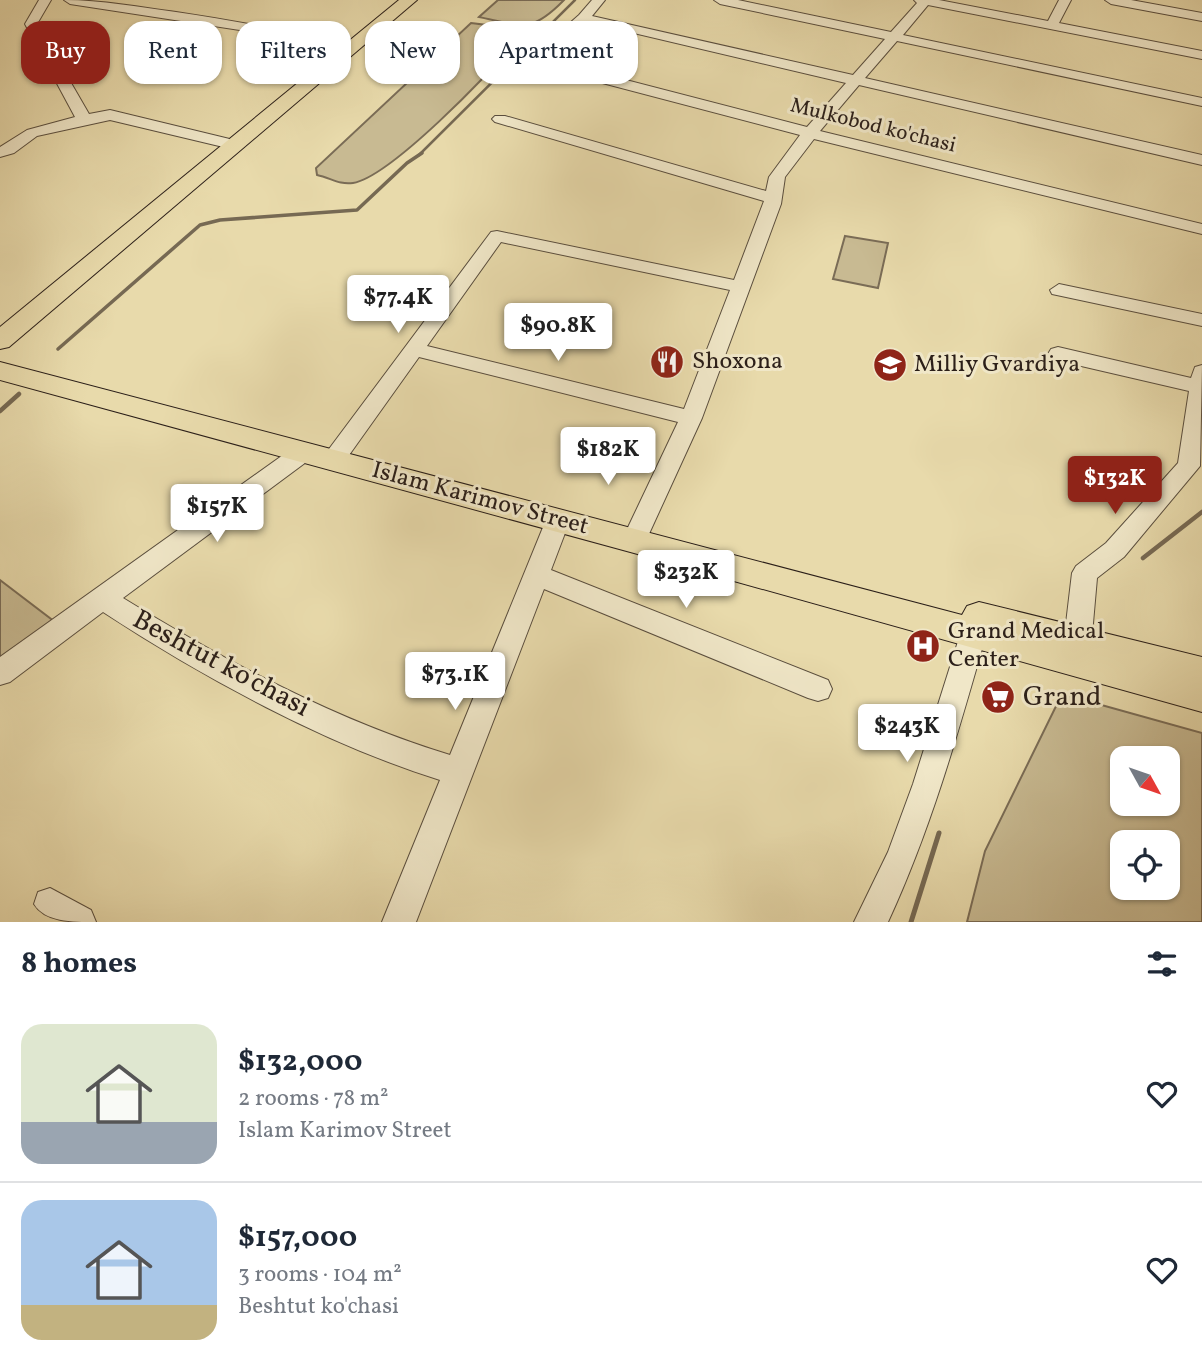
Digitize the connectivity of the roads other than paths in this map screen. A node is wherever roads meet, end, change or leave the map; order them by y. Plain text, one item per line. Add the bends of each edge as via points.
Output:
1 (45, 0) edge
2 (70, 0) edge
3 (398, 0) edge
4 (409, 0) edge
5 (599, 0) edge
6 (720, 0) edge
7 (924, 0) edge
8 (1065, 0) edge
9 (1111, 0) edge
10 (1202, 16) edge
11 (584, 18) junction
12 (236, 25) edge
13 (1052, 25) junction
14 (893, 38) junction
15 (351, 43) edge
16 (351, 44) edge
17 (1202, 55) edge
18 (853, 81) junction
19 (302, 84) edge
20 (1202, 102) edge
21 (83, 119) junction
22 (500, 119) dead end
23 (810, 132) junction
24 (229, 144) junction
25 (3, 152) edge
26 (1202, 160) edge
27 (773, 198) junction
28 (1202, 229) edge
29 (741, 287) junction
30 (1059, 290) dead end
31 (1202, 320) edge
32 (0, 327) edge
33 (0, 341) edge
34 (414, 349) junction
35 (0, 354) edge
36 (1058, 354) dead end
37 (0, 371) edge
38 (1201, 379) edge
39 (691, 418) junction
40 (328, 452) junction
41 (558, 520) junction
42 (638, 531) junction
43 (536, 575) junction
44 (103, 599) junction
45 (974, 625) junction
46 (1076, 652) junction
47 (0, 673) edge
48 (1202, 673) edge
49 (818, 690) dead end
50 (1202, 696) edge
51 (458, 772) junction
52 (50, 904) dead end
53 (79, 922) edge
54 (399, 922) edge
55 (871, 922) edge

1 - 21 street via 31,24
2 - 12 street
3 - 15 main road
4 - 16 main road
5 - 11 street
6 - 14 street
7 - 13 street
7 - 14 street
8 - 13 street
9 - 10 street
11 - 18 street, Mulkobod ko'chasi
11 - 23 street, Mulkobod ko'chasi via 535,61
13 - 17 street
14 - 18 street
14 - 20 street
18 - 23 street
18 - 26 street, Mulkobod ko'chasi
19 - 24 main road
21 - 24 street via 110,115
21 - 25 street via 32,133
22 - 27 street
23 - 27 street via 777,177
23 - 28 street, Mulkobod ko'chasi
24 - 32 main road
24 - 33 main road
27 - 29 street
29 - 34 street via 497,236
29 - 39 street
30 - 31 street
34 - 39 street
34 - 40 street
35 - 40 main road, Islam Karimov Street
36 - 38 street
37 - 40 main road, Islam Karimov Street
38 - 46 street via 1189,466 1115,550 1085,573
39 - 42 street
40 - 41 main road, Islam Karimov Street
40 - 42 main road, Islam Karimov Street
40 - 44 street
41 - 42 main road, Islam Karimov Street
41 - 43 street
42 - 45 main road, Islam Karimov Street
43 - 49 street
43 - 51 street
44 - 47 street
44 - 51 street, Beshtut ko'chasi via 182,649 267,692 391,751
45 - 46 main road, Islam Karimov Street
45 - 55 street via 910,834
46 - 48 main road, Islam Karimov Street
46 - 50 main road, Islam Karimov Street
51 - 54 street
52 - 53 street

